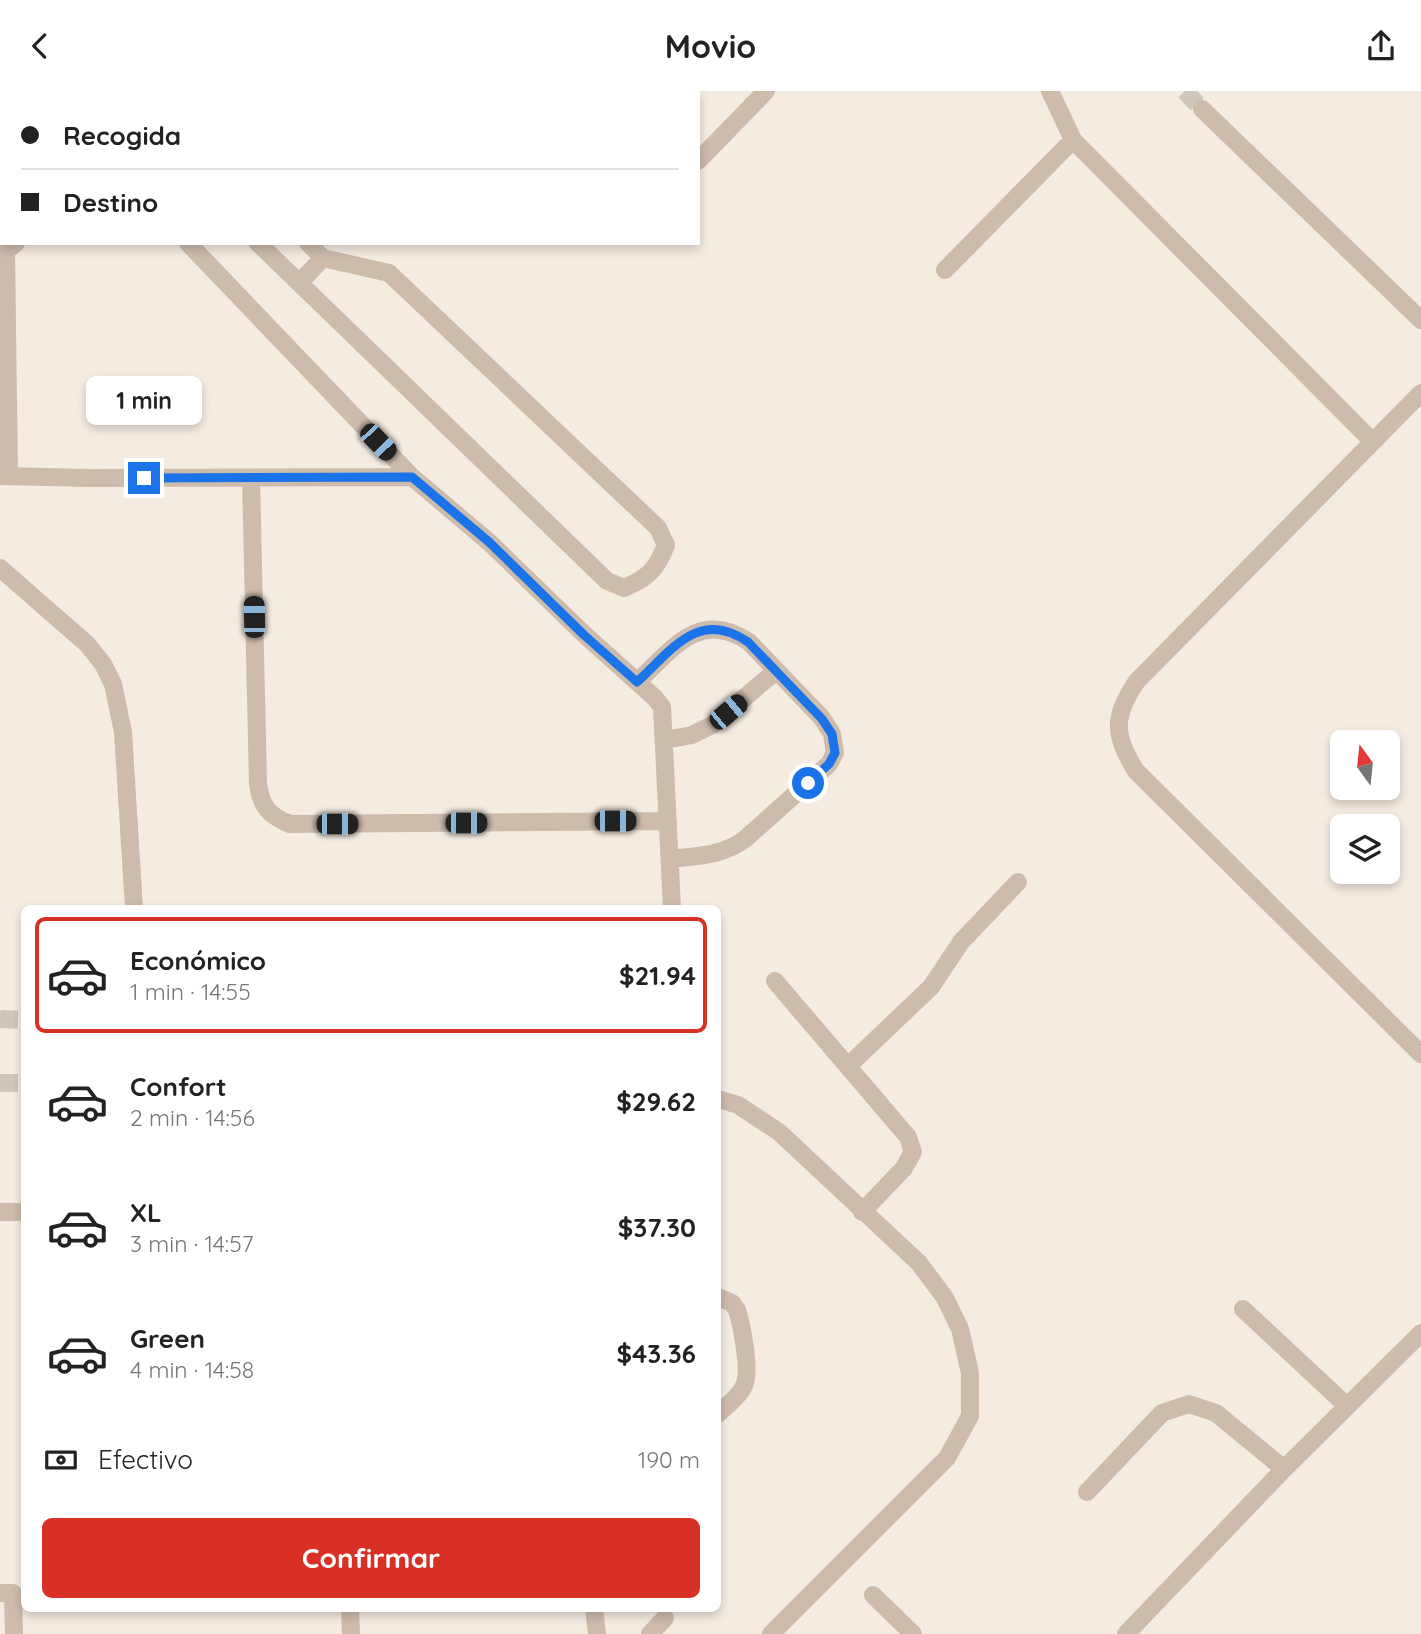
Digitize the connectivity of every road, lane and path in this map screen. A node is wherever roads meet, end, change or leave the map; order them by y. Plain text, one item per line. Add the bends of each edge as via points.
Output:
1 (766, 91) edge
2 (1051, 91) edge
3 (1202, 109) tunnel mouth
4 (1073, 139) junction
5 (700, 159) edge
6 (14, 245) edge
7 (190, 245) edge
8 (260, 245) edge
9 (310, 245) edge
10 (323, 258) junction
11 (945, 269) dead end
12 (299, 283) junction
13 (1421, 320) edge
14 (1421, 393) edge
15 (1372, 441) junction
16 (4, 476) edge
17 (412, 477) junction
18 (251, 478) junction
19 (0, 568) edge
20 (776, 671) junction
21 (637, 682) junction
22 (664, 740) junction
23 (668, 821) junction
24 (670, 859) junction
25 (1018, 882) dead end
26 (134, 905) edge
27 (672, 905) edge
28 (775, 981) dead end
29 (1421, 1054) edge
30 (848, 1066) junction
31 (721, 1100) edge
32 (0, 1212) edge
33 (21, 1212) edge
34 (862, 1212) junction
35 (721, 1298) edge
36 (1243, 1308) dead end
37 (1421, 1333) edge
38 (1347, 1406) junction
39 (721, 1411) edge
40 (1283, 1469) junction
41 (1087, 1492) dead end
42 (12, 1593) edge
43 (873, 1595) dead end
44 (350, 1612) edge
45 (594, 1612) edge
46 (665, 1618) dead end
47 (14, 1634) edge
48 (351, 1634) edge
49 (597, 1634) edge
50 (650, 1634) edge
51 (771, 1634) edge
52 (913, 1634) edge
53 (1126, 1634) edge

1 - 5 lane
2 - 4 lane
3 - 13 lane
4 - 11 lane
4 - 15 lane
6 - 16 lane via 6,251
7 - 17 lane
8 - 12 lane
9 - 10 lane
10 - 12 lane
10 - 12 lane via 389,273 658,528 666,545 659,563 642,581 624,588 607,581
14 - 15 lane
15 - 29 lane via 1137,681 1123,701 1118,726 1123,750 1136,771
16 - 18 lane
17 - 18 lane
17 - 21 lane via 489,542
18 - 23 lane via 258,784 265,810 274,818 290,824
19 - 26 lane via 87,644 113,684 123,732
20 - 21 lane via 735,632 718,628 687,636
20 - 22 lane via 712,725 692,735
20 - 24 lane via 832,734 835,753 829,764 732,849
21 - 22 lane via 662,707
22 - 23 lane
23 - 24 lane
24 - 27 lane
25 - 30 lane via 961,942 931,987
28 - 30 lane
30 - 34 lane via 908,1137 913,1152 904,1168
31 - 34 lane via 738,1105 779,1132
32 - 33 lane
34 - 51 lane via 919,1263 945,1298 960,1329 970,1373 970,1416 947,1458
35 - 39 lane via 737,1310 747,1374 739,1393
36 - 38 lane
37 - 38 lane
38 - 40 lane
40 - 41 lane via 1216,1413 1189,1404 1162,1413
40 - 53 lane
42 - 47 lane
43 - 52 lane
44 - 48 lane
45 - 49 lane
46 - 50 lane

